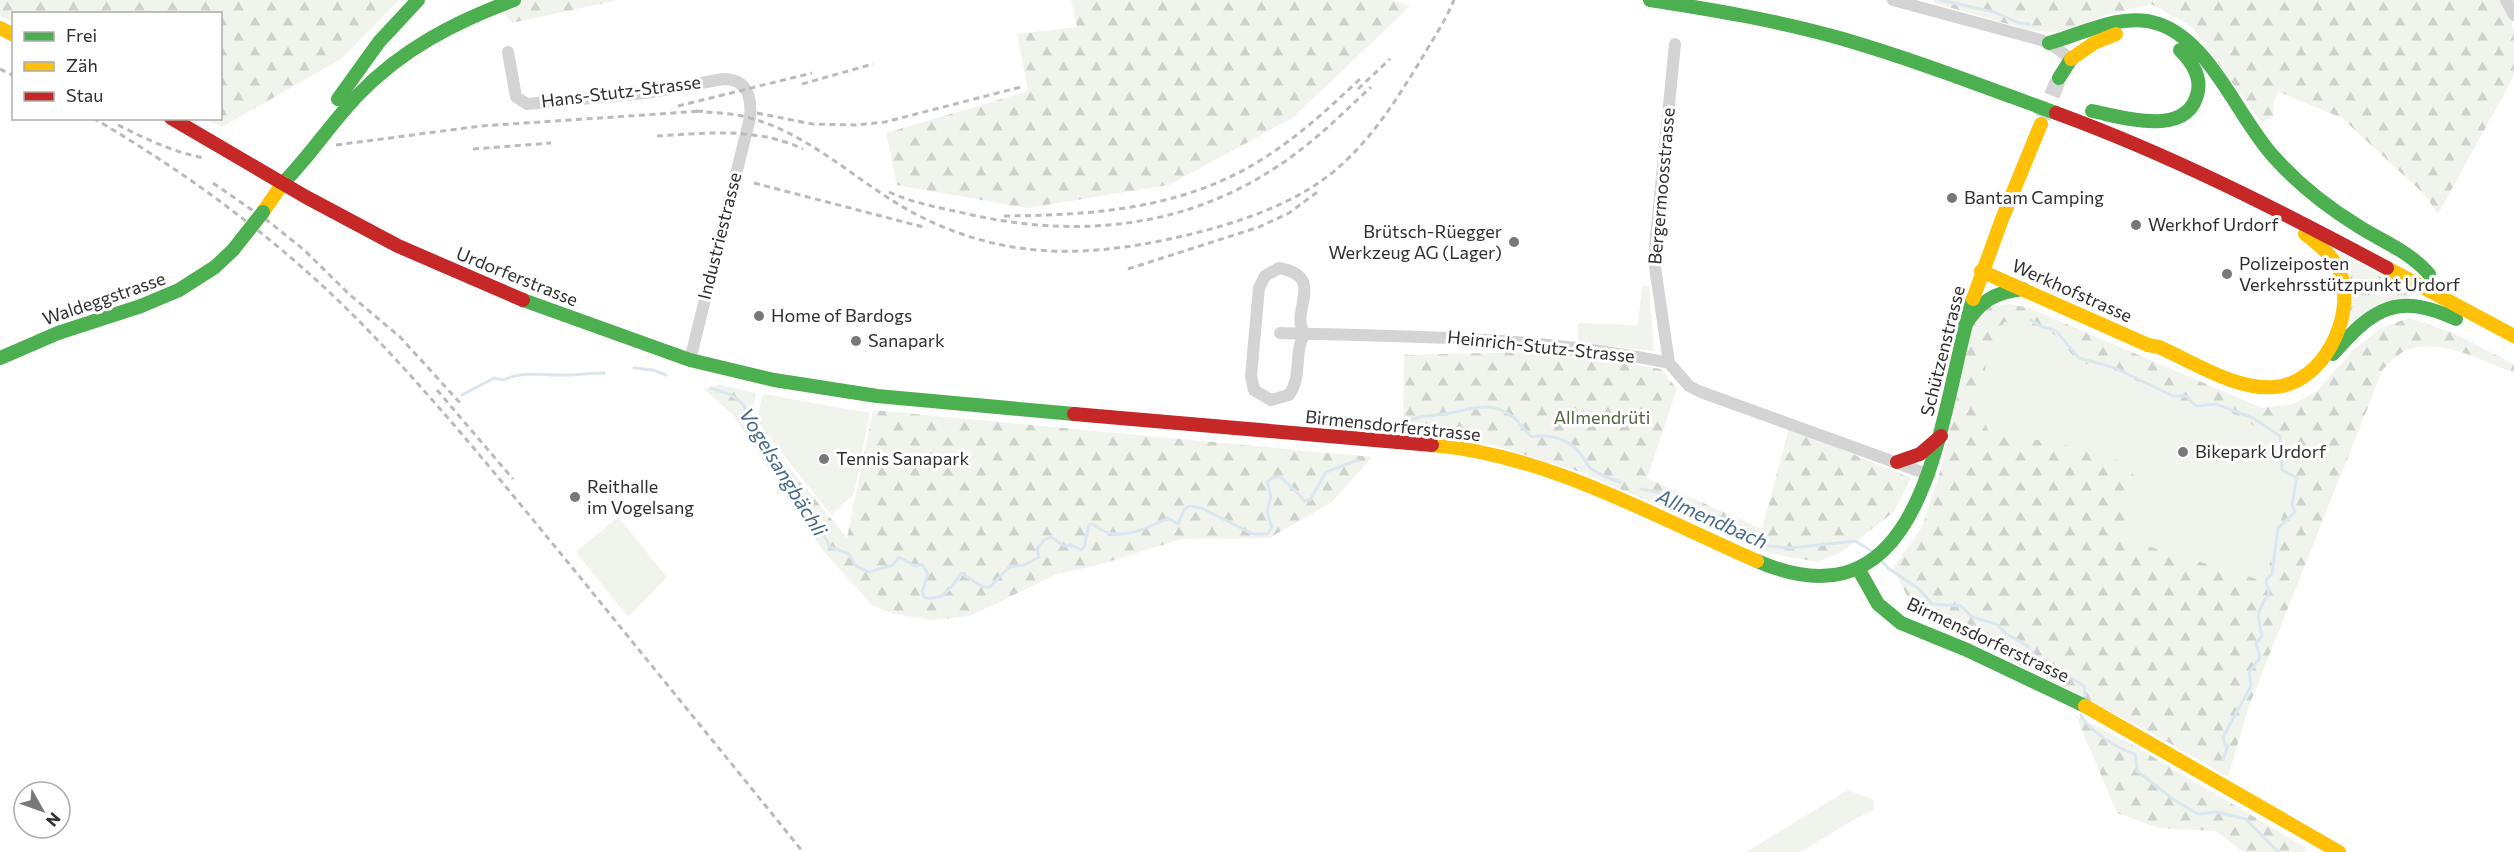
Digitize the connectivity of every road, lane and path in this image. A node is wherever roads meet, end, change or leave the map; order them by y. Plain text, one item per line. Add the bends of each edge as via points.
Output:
1 (418, 0) edge
2 (514, 0) edge
3 (1650, 0) edge
4 (1893, 0) edge
5 (2506, 0) edge
6 (2514, 15) edge
7 (2108, 24) junction
8 (2049, 43) junction
9 (1675, 44) dead end
10 (508, 52) dead end
11 (2071, 59) junction
12 (2059, 78) tunnel mouth
13 (750, 112) joint
14 (174, 120) edge
15 (2041, 124) tunnel mouth
16 (2150, 135) dead end
17 (2218, 181) junction
18 (283, 183) junction
19 (2311, 211) dead end
20 (1981, 271) junction
21 (2023, 289) junction
22 (1964, 327) junction
23 (1280, 333) dead end
24 (2342, 333) junction
25 (1305, 334) junction
26 (2514, 336) edge
27 (2514, 350) edge
28 (0, 358) edge
29 (690, 360) junction
30 (1669, 363) junction
31 (877, 396) joint
32 (1941, 436) junction
33 (1897, 462) junction
34 (1930, 475) junction
35 (1863, 567) junction
36 (2339, 852) edge

1 - 18 main road via 379,42 294,157
2 - 18 main road via 447,27 401,56 362,90 304,164
3 - 17 main road via 1729,12 1885,52 2100,129
4 - 8 street
5 - 6 street
7 - 8 main road
7 - 11 main road via 2079,44
7 - 19 main road via 2126,20 2149,22 2184,38 2204,58 2252,131 2291,175 2333,209 2409,255 2434,276
8 - 11 street
9 - 30 street, Bergermoosstrasse via 1655,247
10 - 13 street, Hans-Stutz-Strasse via 516,97 522,103 645,93 734,79 747,90
11 - 12 main road
11 - 16 main road via 2106,37 2133,32 2148,33 2173,45 2196,73 2197,95 2186,113 2171,122 2155,122 2087,109
13 - 29 street, Industriestrasse
14 - 18 main road, Urdorferstrasse
15 - 20 main road, Schützenstrasse
17 - 24 main road via 2327,252 2344,286
17 - 26 main road
18 - 28 main road, Waldeggstrasse, bridge via 233,250 201,279 168,297 76,326
18 - 29 main road, Urdorferstrasse via 441,266 557,313
20 - 21 main road, Werkhofstrasse
20 - 22 main road, Schützenstrasse
21 - 22 main road via 2002,291 1984,300
21 - 24 main road, Werkhofstrasse via 2241,384 2267,388 2303,377
22 - 32 main road, Schützenstrasse
23 - 25 street, Heinrich-Stutz-Strasse
24 - 27 main road via 2388,308 2414,305 2449,315
25 - 25 street via 1300,323 1304,284 1295,272 1280,268 1265,276 1259,288 1251,376 1254,390 1271,400 1289,395 1295,387
25 - 30 street, Heinrich-Stutz-Strasse via 1504,340
29 - 31 main road, Urdorferstrasse via 774,380
30 - 33 street via 1689,386 1701,392
31 - 35 main road, Birmensdorferstrasse via 1441,446 1563,476 1780,572 1814,578
32 - 33 main road via 1920,454
32 - 34 main road, Schützenstrasse
33 - 34 street
34 - 35 main road, Schützenstrasse via 1905,527
35 - 36 main road, Birmensdorferstrasse via 1878,604 1901,623 2102,714

